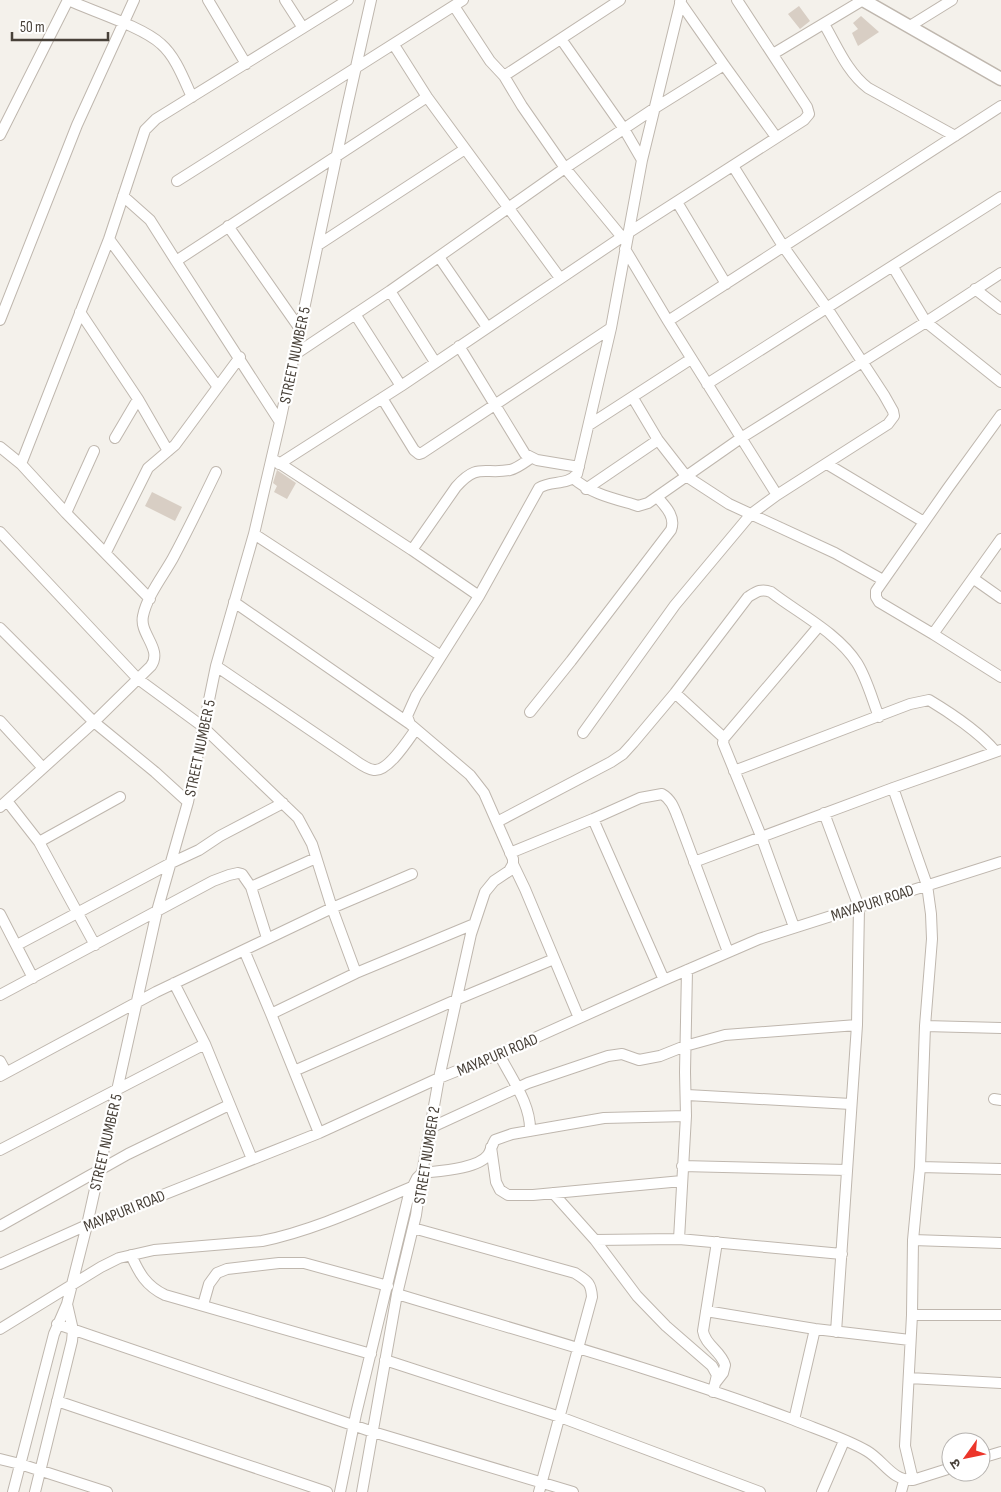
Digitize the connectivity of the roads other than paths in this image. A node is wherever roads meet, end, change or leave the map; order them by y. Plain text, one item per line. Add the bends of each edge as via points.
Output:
1 (68, 0) edge
2 (134, 0) edge
3 (208, 0) edge
4 (285, 0) edge
5 (348, 0) edge
6 (371, 0) edge
7 (620, 0) edge
8 (737, 0) edge
9 (863, 0) edge
10 (929, 0) edge
11 (952, 0) edge
12 (681, 1) edge
13 (458, 3) edge
14 (936, 10) junction
15 (123, 24) junction
16 (824, 24) junction
17 (910, 26) junction
18 (303, 28) junction
19 (561, 39) junction
20 (394, 45) junction
21 (773, 54) junction
22 (246, 64) junction
23 (724, 65) junction
24 (355, 69) junction
25 (504, 76) junction
26 (1001, 79) edge
27 (192, 97) junction
28 (427, 97) junction
29 (1001, 106) edge
30 (656, 108) junction
31 (624, 129) junction
32 (1, 132) edge
33 (955, 136) junction
34 (776, 138) junction
35 (465, 149) junction
36 (336, 155) junction
37 (642, 160) junction
38 (733, 166) junction
39 (565, 168) junction
40 (177, 181) dead end
41 (123, 196) junction
42 (1001, 197) edge
43 (677, 202) junction
44 (508, 208) junction
45 (228, 226) junction
46 (108, 239) junction
47 (625, 241) junction
48 (318, 245) junction
49 (783, 246) junction
50 (439, 257) junction
51 (176, 261) junction
52 (893, 267) junction
53 (1001, 273) edge
54 (560, 278) junction
55 (726, 284) junction
56 (975, 289) junction
57 (390, 291) junction
58 (827, 308) junction
59 (1001, 309) edge
60 (80, 312) junction
61 (356, 314) junction
62 (1, 316) edge
63 (668, 321) junction
64 (926, 322) junction
65 (487, 327) junction
66 (612, 328) junction
67 (300, 329) junction
68 (459, 346) junction
69 (294, 355) junction
70 (240, 357) junction
71 (691, 359) junction
72 (435, 362) junction
73 (862, 362) junction
74 (1001, 382) edge
75 (707, 384) junction
76 (401, 386) junction
77 (218, 387) junction
78 (382, 398) junction
79 (633, 398) junction
80 (138, 400) junction
81 (495, 406) junction
82 (1001, 416) edge
83 (280, 422) junction
84 (589, 426) junction
85 (115, 438) dead end
86 (741, 438) junction
87 (658, 440) junction
88 (0, 447) edge
89 (94, 451) dead end
90 (168, 452) junction
91 (531, 458) junction
92 (276, 461) junction
93 (21, 464) junction
94 (828, 464) junction
95 (579, 467) junction
96 (216, 472) dead end
97 (686, 476) junction
98 (573, 478) junction
99 (586, 489) junction
100 (777, 495) junction
101 (658, 498) junction
102 (66, 513) junction
103 (751, 514) junction
104 (924, 522) junction
105 (0, 532) edge
106 (254, 534) junction
107 (1001, 539) edge
108 (412, 550) junction
109 (106, 552) junction
110 (974, 579) junction
111 (883, 580) junction
112 (479, 596) junction
113 (1001, 598) edge
114 (150, 599) junction
115 (234, 602) junction
116 (819, 626) junction
117 (0, 628) edge
118 (933, 634) junction
119 (441, 656) junction
120 (216, 666) junction
121 (1001, 677) edge
122 (138, 678) junction
123 (674, 693) junction
124 (530, 712) dead end
125 (879, 717) junction
126 (0, 721) edge
127 (94, 722) junction
128 (202, 726) junction
129 (413, 727) junction
130 (583, 733) dead end
131 (724, 738) junction
132 (998, 750) edge
133 (43, 768) junction
134 (734, 772) junction
135 (893, 788) junction
136 (120, 797) dead end
137 (188, 802) junction
138 (283, 803) junction
139 (3, 804) edge
140 (824, 813) junction
141 (593, 819) junction
142 (497, 822) junction
143 (761, 836) junction
144 (39, 842) junction
145 (510, 853) junction
146 (316, 858) junction
147 (694, 862) junction
148 (1001, 862) edge
149 (171, 863) junction
150 (513, 864) junction
151 (412, 874) dead end
152 (927, 885) junction
153 (252, 887) junction
154 (859, 907) junction
155 (332, 908) junction
156 (77, 912) junction
157 (157, 912) junction
158 (0, 914) edge
159 (474, 924) junction
160 (794, 927) junction
161 (267, 938) junction
162 (17, 945) junction
163 (94, 945) junction
164 (244, 950) junction
165 (728, 952) junction
166 (554, 959) junction
167 (687, 970) junction
168 (356, 973) junction
169 (33, 978) junction
170 (664, 980) junction
171 (174, 983) junction
172 (0, 995) edge
173 (458, 999) junction
174 (136, 1003) junction
175 (271, 1014) junction
176 (579, 1018) junction
177 (857, 1025) junction
178 (925, 1026) junction
179 (1001, 1028) edge
180 (205, 1044) junction
181 (685, 1046) junction
182 (499, 1054) junction
183 (0, 1062) edge
184 (294, 1071) junction
185 (3, 1074) edge
186 (439, 1078) junction
187 (517, 1088) junction
188 (117, 1090) junction
189 (687, 1095) junction
190 (851, 1104) junction
191 (229, 1105) junction
192 (686, 1116) junction
193 (430, 1128) junction
194 (530, 1131) junction
195 (319, 1133) junction
196 (491, 1146) junction
197 (0, 1150) edge
198 (252, 1159) junction
199 (682, 1166) junction
200 (920, 1167) junction
201 (1001, 1169) edge
202 (98, 1170) junction
203 (847, 1170) junction
204 (422, 1173) junction
205 (682, 1181) junction
206 (414, 1186) junction
207 (553, 1193) junction
208 (87, 1225) junction
209 (0, 1226) edge
210 (413, 1228) junction
211 (679, 1239) junction
212 (595, 1240) junction
213 (913, 1240) junction
214 (717, 1242) junction
215 (1001, 1243) edge
216 (842, 1254) junction
217 (131, 1255) junction
218 (1, 1260) edge
219 (71, 1286) junction
220 (388, 1286) junction
221 (396, 1294) junction
222 (67, 1304) junction
223 (203, 1305) junction
224 (706, 1311) junction
225 (912, 1315) junction
226 (1001, 1315) edge
227 (57, 1324) junction
228 (0, 1329) edge
229 (73, 1330) junction
230 (815, 1330) junction
231 (836, 1332) junction
232 (910, 1340) junction
233 (578, 1348) junction
234 (371, 1354) junction
235 (386, 1360) junction
236 (909, 1378) junction
237 (1001, 1383) edge
238 (715, 1387) junction
239 (57, 1401) junction
240 (560, 1417) junction
241 (794, 1420) junction
242 (353, 1426) junction
243 (373, 1432) junction
244 (844, 1441) junction
245 (0, 1460) edge
246 (20, 1464) junction
247 (40, 1471) junction
248 (941, 1471) edge
249 (909, 1480) junction
250 (541, 1487) edge
251 (13, 1492) edge
252 (35, 1492) edge
253 (107, 1492) edge
254 (327, 1492) edge
255 (340, 1492) edge
256 (362, 1492) edge
257 (573, 1492) edge
258 (760, 1492) edge
259 (822, 1492) edge
260 (901, 1492) edge

1 - 15 street
1 - 32 street
2 - 15 street
3 - 22 street
4 - 18 street
5 - 18 street
6 - 24 street, STREET NUMBER 5
7 - 19 street
8 - 21 street
9 - 16 street
9 - 17 street
10 - 14 street
11 - 14 street
12 - 23 street
12 - 30 street
13 - 20 street
13 - 25 street via 490,61
14 - 17 street
15 - 27 street via 161,44
15 - 62 street via 77,125
16 - 21 street
16 - 33 street via 858,80
17 - 26 street
18 - 22 street
19 - 25 street
19 - 31 street
20 - 24 street
20 - 28 street
21 - 34 street via 809,110 804,120
22 - 27 street
23 - 30 street
23 - 34 street
24 - 36 street, STREET NUMBER 5
24 - 40 street
25 - 39 street
27 - 41 street via 145,130
28 - 35 street
28 - 36 street
29 - 33 street
30 - 31 street
30 - 37 street
31 - 37 street
31 - 39 street
33 - 49 street
34 - 38 street
35 - 44 street
35 - 48 street
36 - 45 street
36 - 48 street, STREET NUMBER 5
37 - 47 street
38 - 43 street
38 - 49 street
39 - 44 street
39 - 47 street
41 - 46 street
41 - 51 street via 150,220
42 - 52 street
43 - 47 street
43 - 55 street
44 - 50 street
44 - 54 street
45 - 51 street
45 - 67 street
46 - 60 street
46 - 77 street
47 - 54 street
47 - 63 street
47 - 66 street
48 - 67 street, STREET NUMBER 5
49 - 55 street
49 - 58 street
50 - 57 street
50 - 65 street
51 - 70 street
52 - 58 street
52 - 64 street
53 - 56 street
54 - 65 street
55 - 63 street
56 - 59 street
56 - 64 street
57 - 61 street
57 - 72 street
58 - 73 street
58 - 75 street
60 - 80 street
60 - 93 street
61 - 69 street
61 - 76 street
63 - 71 street
64 - 73 street
64 - 74 street
65 - 68 street
66 - 81 street
66 - 84 street
67 - 69 street, STREET NUMBER 5
68 - 72 street
68 - 81 street
69 - 83 street, STREET NUMBER 5
70 - 77 street
70 - 83 street
71 - 75 street
71 - 79 street
72 - 76 street
73 - 86 street
73 - 94 street via 894,416 888,424
75 - 86 street
76 - 78 street
77 - 90 street
78 - 81 street via 419,454
78 - 92 street
79 - 84 street
79 - 87 street
80 - 85 street
80 - 90 street
81 - 91 street via 519,447
82 - 104 street
83 - 92 street, STREET NUMBER 5
84 - 95 street
86 - 97 street
86 - 100 street
87 - 97 street
87 - 99 street
88 - 93 street
89 - 102 street
90 - 109 street via 148,468
91 - 95 street
91 - 108 street via 512,469 479,471 463,479
92 - 106 street, STREET NUMBER 5
92 - 108 street
93 - 102 street
94 - 100 street
94 - 104 street
95 - 98 street
96 - 114 street
97 - 101 street
97 - 103 street
98 - 99 street
98 - 112 street via 539,488
99 - 101 street via 638,506
100 - 103 street
101 - 124 street via 672,518 671,530
102 - 109 street
103 - 111 street via 835,553
103 - 130 street via 675,605
104 - 111 street
105 - 122 street
106 - 115 street, STREET NUMBER 5
106 - 119 street
107 - 110 street
108 - 112 street
109 - 114 street
110 - 113 street
110 - 118 street
111 - 118 street via 876,591 879,602
112 - 119 street
114 - 122 street via 142,622 155,660
115 - 120 street, STREET NUMBER 5
115 - 129 street
116 - 123 street via 771,592 764,589 756,592 748,597
116 - 125 street via 846,649 857,664
116 - 131 street
117 - 127 street
118 - 121 street
119 - 129 street via 408,711 407,720
120 - 128 street, STREET NUMBER 5
120 - 129 street via 367,768 374,770 386,766
122 - 127 street
122 - 128 street
123 - 131 street
123 - 142 street via 623,754
125 - 132 street via 929,700
125 - 134 street
126 - 133 street
127 - 133 street
127 - 137 street
128 - 137 street, STREET NUMBER 5
128 - 138 street
129 - 142 street via 470,775 484,792
131 - 134 street
132 - 135 street
133 - 139 street
134 - 143 street
135 - 140 street
135 - 152 street
136 - 144 street
137 - 149 street, STREET NUMBER 5
138 - 146 street via 305,828
138 - 149 street
139 - 144 street
140 - 143 street
140 - 154 street
141 - 145 street
141 - 147 street via 640,798 662,794 671,802
141 - 170 street
142 - 145 street
143 - 147 street
143 - 160 street
144 - 156 street
145 - 150 street
146 - 153 street
146 - 155 street
147 - 165 street
148 - 152 street, MAYAPURI ROAD
149 - 156 street
149 - 157 street, STREET NUMBER 5
150 - 159 street, STREET NUMBER 2 via 485,892
150 - 166 street
151 - 155 street
152 - 154 street, MAYAPURI ROAD
152 - 178 street via 932,939
153 - 157 street via 242,874 229,875
153 - 161 street
154 - 160 street, MAYAPURI ROAD
154 - 177 street
155 - 161 street
155 - 168 street
156 - 162 street
156 - 163 street
157 - 163 street
157 - 174 street, STREET NUMBER 5
158 - 162 street
159 - 168 street
159 - 173 street, STREET NUMBER 2
160 - 165 street, MAYAPURI ROAD
161 - 164 street
162 - 169 street
163 - 169 street
164 - 171 street
164 - 175 street
165 - 167 street, MAYAPURI ROAD
166 - 173 street
166 - 176 street
167 - 170 street, MAYAPURI ROAD
167 - 181 street
168 - 175 street
169 - 172 street
170 - 176 street, MAYAPURI ROAD
171 - 174 street
171 - 180 street
173 - 184 street
173 - 186 street, STREET NUMBER 2
174 - 185 street
174 - 188 street, STREET NUMBER 5
175 - 184 street
176 - 182 street, MAYAPURI ROAD
177 - 181 street via 732,1034
177 - 190 street
178 - 179 street
178 - 200 street
180 - 188 street
180 - 191 street
181 - 187 street via 639,1060 622,1054 608,1056
181 - 189 street
182 - 186 street, MAYAPURI ROAD
182 - 187 street
183 - 185 street
184 - 195 street
186 - 193 street, STREET NUMBER 2
186 - 195 street, MAYAPURI ROAD
187 - 193 street
187 - 194 street via 529,1114
188 - 197 street
188 - 202 street, STREET NUMBER 5
189 - 190 street
189 - 192 street
190 - 203 street
191 - 198 street
191 - 202 street
192 - 194 street via 604,1118
192 - 199 street
193 - 204 street, STREET NUMBER 2
194 - 196 street via 502,1137
195 - 198 street, MAYAPURI ROAD
196 - 204 street via 489,1154 469,1165
196 - 207 street via 500,1190 514,1196
198 - 208 street, MAYAPURI ROAD
199 - 203 street
199 - 205 street
200 - 201 street
200 - 213 street
202 - 208 street, STREET NUMBER 5
202 - 209 street
203 - 216 street
204 - 206 street
204 - 210 street, STREET NUMBER 2
205 - 207 street
205 - 211 street
206 - 217 street via 277,1238
206 - 220 street via 409,1194
207 - 212 street
208 - 218 street, MAYAPURI ROAD
208 - 219 street, STREET NUMBER 5
210 - 221 street, STREET NUMBER 2
210 - 233 street via 575,1274 586,1281 592,1297
211 - 212 street
211 - 214 street
212 - 238 street via 637,1296 712,1366 717,1375
213 - 215 street
213 - 225 street
214 - 216 street
214 - 224 street
216 - 231 street
217 - 219 street via 101,1267
217 - 223 street via 141,1276 154,1290
219 - 222 street, STREET NUMBER 5
219 - 228 street
220 - 223 street via 304,1263 278,1262 218,1273 209,1284
220 - 234 street
221 - 233 street
221 - 235 street, STREET NUMBER 2
222 - 227 street, STREET NUMBER 5
222 - 229 street
223 - 234 street
224 - 230 street
224 - 238 street via 703,1334 725,1365
225 - 226 street
225 - 232 street
227 - 229 street
227 - 246 street, STREET NUMBER 5
229 - 239 street
229 - 242 street
230 - 231 street
230 - 241 street
231 - 232 street
232 - 236 street
233 - 238 street
233 - 240 street
234 - 242 street
235 - 240 street
235 - 243 street, STREET NUMBER 2
236 - 237 street
236 - 249 street via 905,1446
238 - 241 street
239 - 247 street
239 - 254 street
240 - 250 street
240 - 258 street
241 - 244 street
242 - 243 street
242 - 255 street
243 - 250 street
243 - 256 street, STREET NUMBER 2
244 - 249 street via 866,1450 899,1479
244 - 259 street
245 - 246 street
246 - 247 street
246 - 251 street, STREET NUMBER 5
247 - 252 street
247 - 253 street
248 - 249 street
249 - 260 street
250 - 257 street

